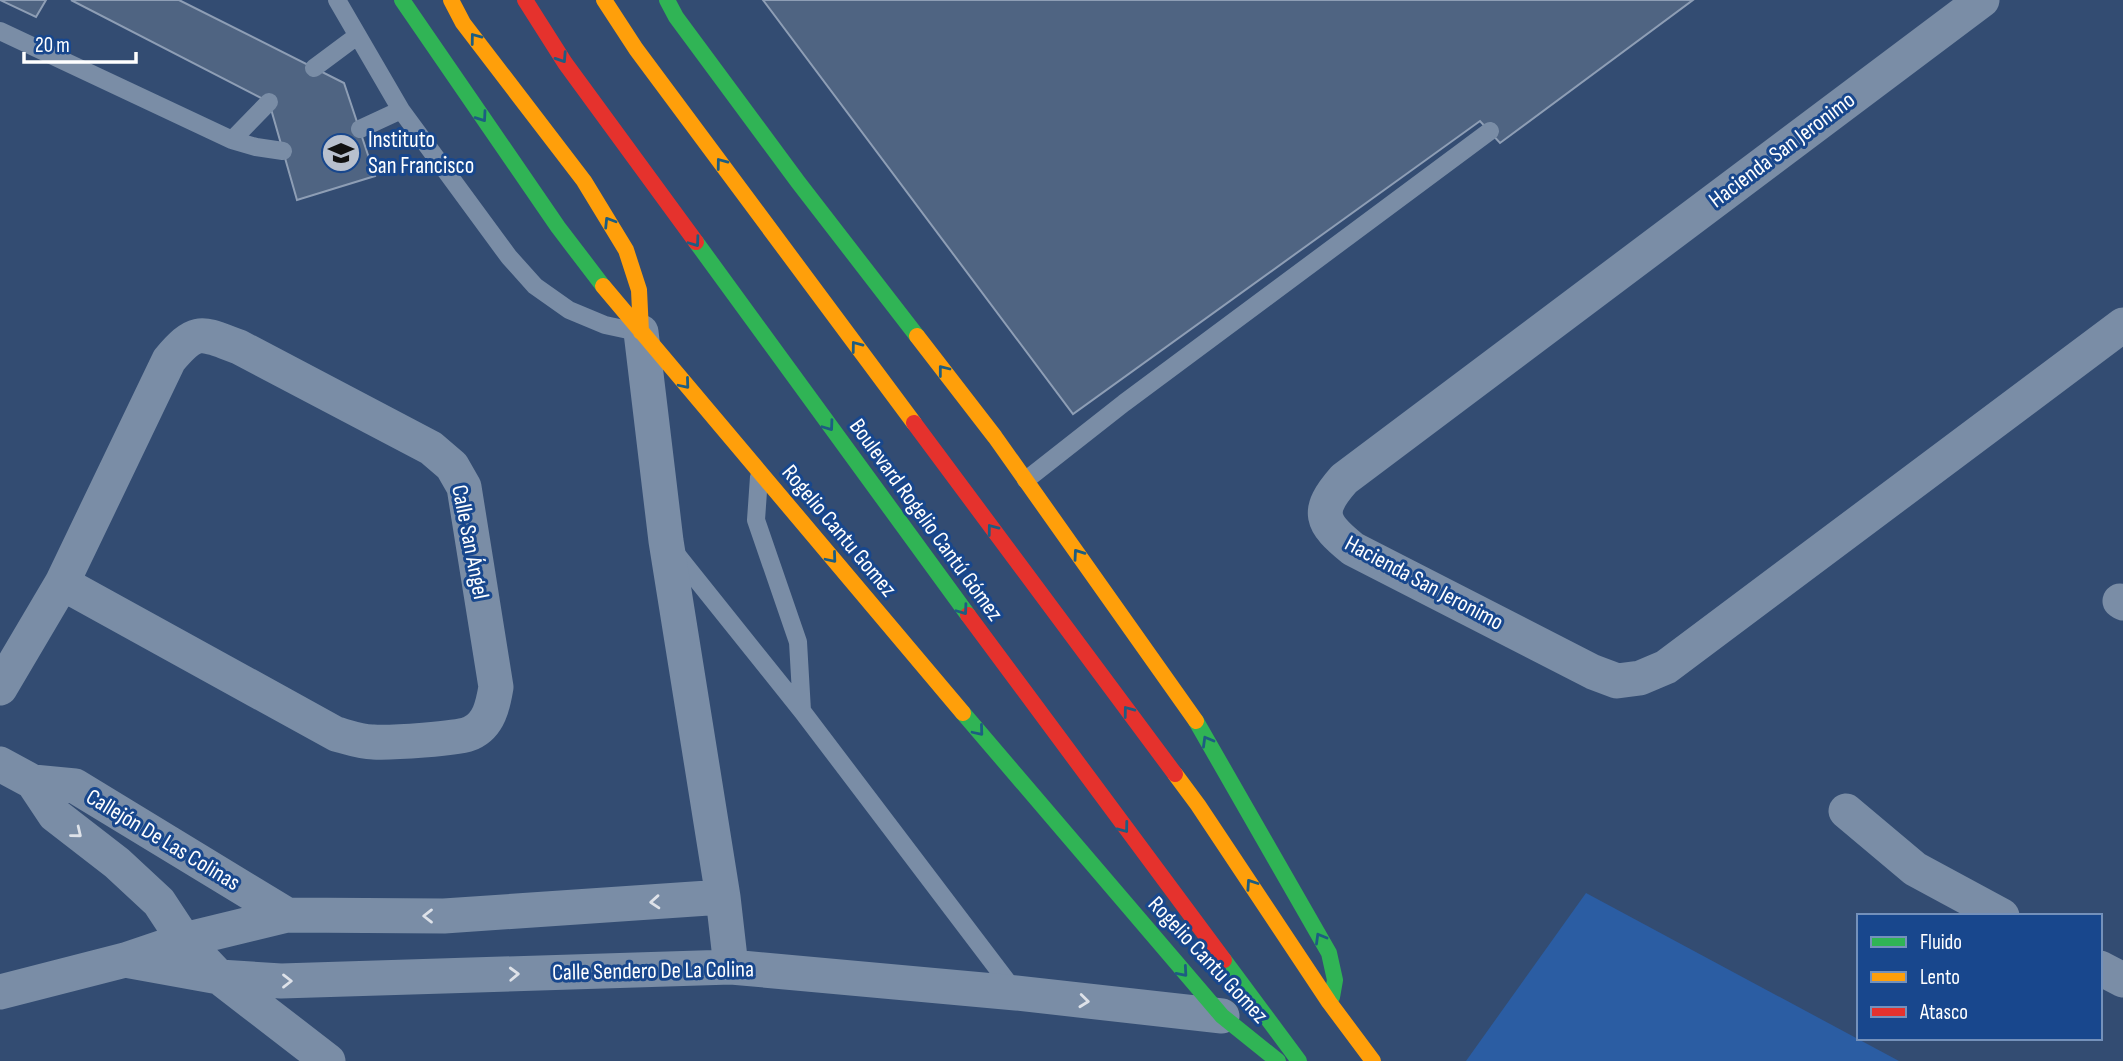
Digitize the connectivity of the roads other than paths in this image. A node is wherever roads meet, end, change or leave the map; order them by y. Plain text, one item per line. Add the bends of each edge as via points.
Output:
1 (337, 0) edge
2 (402, 0) edge
3 (451, 0) edge
4 (526, 0) edge
5 (604, 0) edge
6 (667, 0) edge
7 (1982, 0) edge
8 (0, 31) edge
9 (357, 36) junction
10 (314, 68) dead end
11 (270, 102) dead end
12 (401, 110) junction
13 (360, 129) dead end
14 (1490, 131) dead end
15 (232, 140) junction
16 (283, 151) dead end
17 (2123, 325) edge
18 (641, 332) junction
19 (760, 472) junction
20 (1026, 480) junction
21 (666, 541) junction
22 (62, 583) junction
23 (0, 688) edge
24 (802, 711) junction
25 (0, 764) edge
26 (33, 782) junction
27 (1846, 811) dead end
28 (723, 897) junction
29 (1998, 914) edge
30 (287, 915) junction
31 (184, 940) junction
32 (125, 960) junction
33 (731, 967) junction
34 (2102, 969) edge
35 (219, 977) junction
36 (2123, 980) edge
37 (0, 992) edge
38 (1016, 993) junction
39 (1329, 1002) junction
40 (1222, 1016) junction
41 (328, 1061) edge
42 (1278, 1061) edge
43 (1299, 1061) edge
44 (1373, 1061) edge

1 - 9 lane
2 -> 18 street, Rogelio Cantu Gomez via 558,227
18 -> 3 street via 639,290 626,250 584,181 463,23
4 -> 43 street, Boulevard Rogelio Cantú Gómez via 565,63
39 -> 5 street, Boulevard Rogelio Cantú Gómez via 1198,805
20 -> 6 street via 798,182
7 - 17 street, Hacienda San Jeronimo via 1344,479 1330,495 1324,515 1331,532 1353,549 1593,672 1617,681 1640,678 1666,667
8 - 15 lane
9 - 10 lane
9 - 12 lane
11 - 15 lane
12 - 13 lane
12 - 18 lane via 535,286 569,310 605,325
14 - 20 lane
15 - 16 lane
18 -> 19 street, Rogelio Cantu Gomez
18 - 21 street
19 - 24 lane via 756,520 798,642
19 -> 40 street, Rogelio Cantu Gomez
39 -> 20 street via 1335,988 1329,953 1194,719
21 - 24 lane
21 - 28 street
22 - 22 street, Calle San Ángel via 169,360 186,340 205,334 239,347 431,448 452,466 464,486 495,687 493,705 485,722 471,733 454,737 371,742 335,734
22 - 23 street, Calle San Ángel
24 - 38 lane
25 - 26 street, Callejón De Las Colinas
26 - 30 street, Callejón De Las Colinas via 75,786
26 -> 31 street, Callejón De Las Colinas via 55,815 159,902
27 - 29 street via 1915,869
28 -> 30 street, Calle Sendero De La Colina via 444,916
28 - 33 street
30 - 31 street, Calle Sendero De La Colina
31 - 32 street, Calle Sendero De La Colina
31 - 35 street, Callejón De Las Colinas
32 - 35 street, Calle Sendero De La Colina
32 - 37 street, Calle Sendero De La Colina
35 -> 33 street, Calle Sendero De La Colina via 281,981
33 - 38 street, Calle Sendero De La Colina
34 - 36 street
35 - 41 street, Callejón De Las Colinas
38 -> 40 street, Calle Sendero De La Colina
39 - 44 street, Boulevard Rogelio Cantú Gómez
40 - 42 street, Rogelio Cantu Gomez

